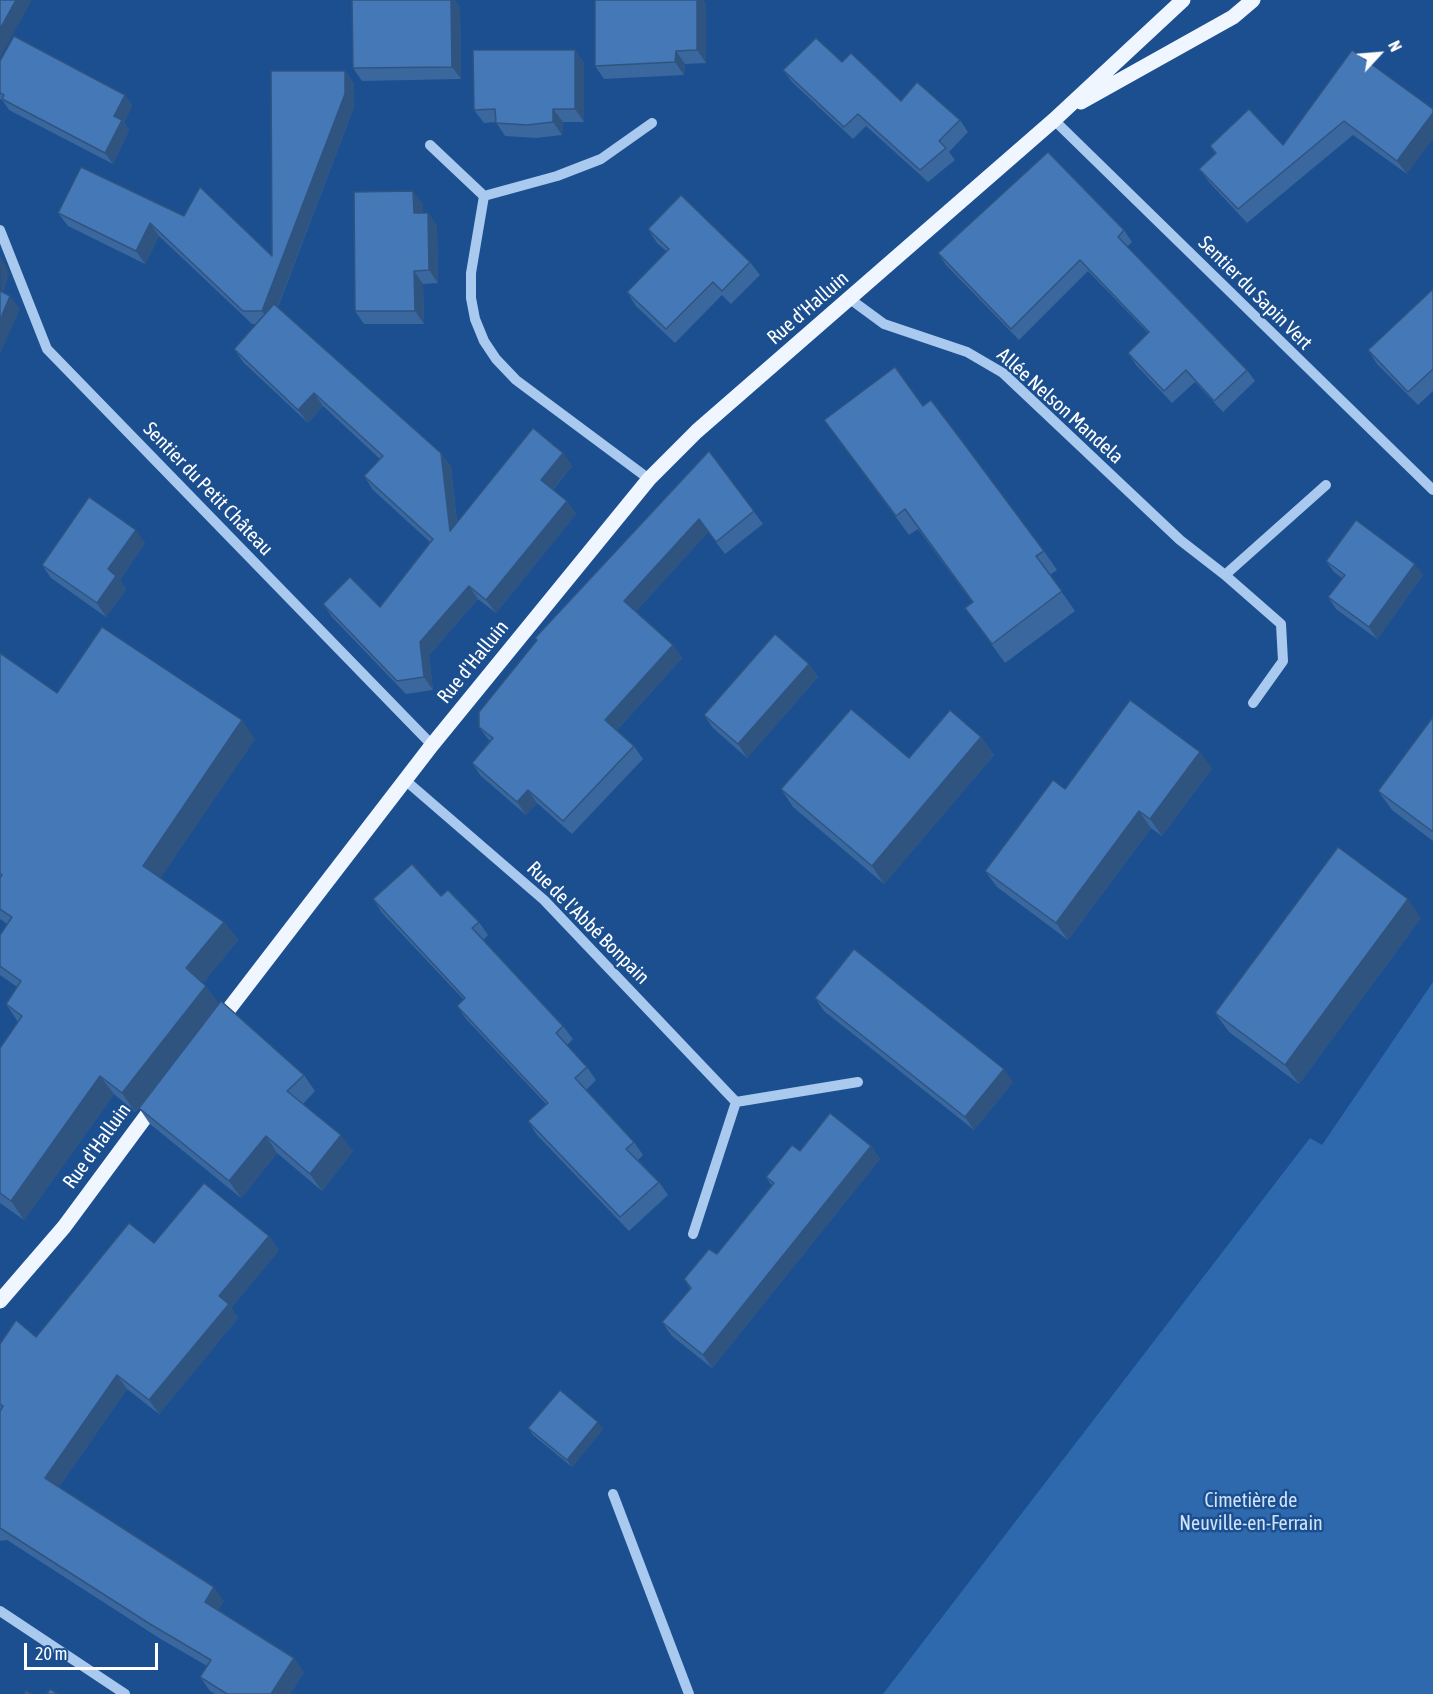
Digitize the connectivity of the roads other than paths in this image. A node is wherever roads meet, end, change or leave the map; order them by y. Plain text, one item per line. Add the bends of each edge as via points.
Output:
1 (1183, 0) edge
2 (1253, 0) edge
3 (1053, 120) junction
4 (652, 123) dead end
5 (430, 145) dead end
6 (484, 196) junction
7 (0, 230) edge
8 (850, 299) junction
9 (649, 479) junction
10 (1326, 485) dead end
11 (1433, 490) edge
12 (1225, 575) junction
13 (1253, 703) dead end
14 (432, 745) junction
15 (405, 780) junction
16 (207, 1038) edge
17 (858, 1082) dead end
18 (170, 1084) edge
19 (736, 1102) junction
20 (693, 1234) dead end
21 (0, 1300) edge
22 (613, 1494) dead end
23 (0, 1611) edge
24 (125, 1694) edge
25 (690, 1694) edge

1 - 3 main road, Rue d'Halluin
2 - 3 main road, Rue d'Halluin via 1233,17 1178,50 1123,77
3 - 8 main road, Rue d'Halluin
3 - 11 street, Sentier du Sapin Vert
4 - 6 street via 601,159
5 - 6 street
6 - 9 street via 471,273 475,319 484,341 516,380
7 - 14 street, Sentier du Petit Château via 47,349
8 - 9 main road, Rue d'Halluin via 697,431
8 - 12 street, Allée Nelson Mandela via 884,324 967,352 1003,373 1180,540
9 - 14 main road, Rue d'Halluin
10 - 12 street
12 - 13 street, Allée Nelson Mandela via 1281,624 1283,662
14 - 15 main road, Rue d'Halluin
15 - 16 main road, Rue d'Halluin
15 - 19 street, Rue de l'Abbé Bonpain via 544,900
17 - 19 street
18 - 21 main road, Rue d'Halluin via 64,1227
19 - 20 street
22 - 25 street
23 - 24 street

